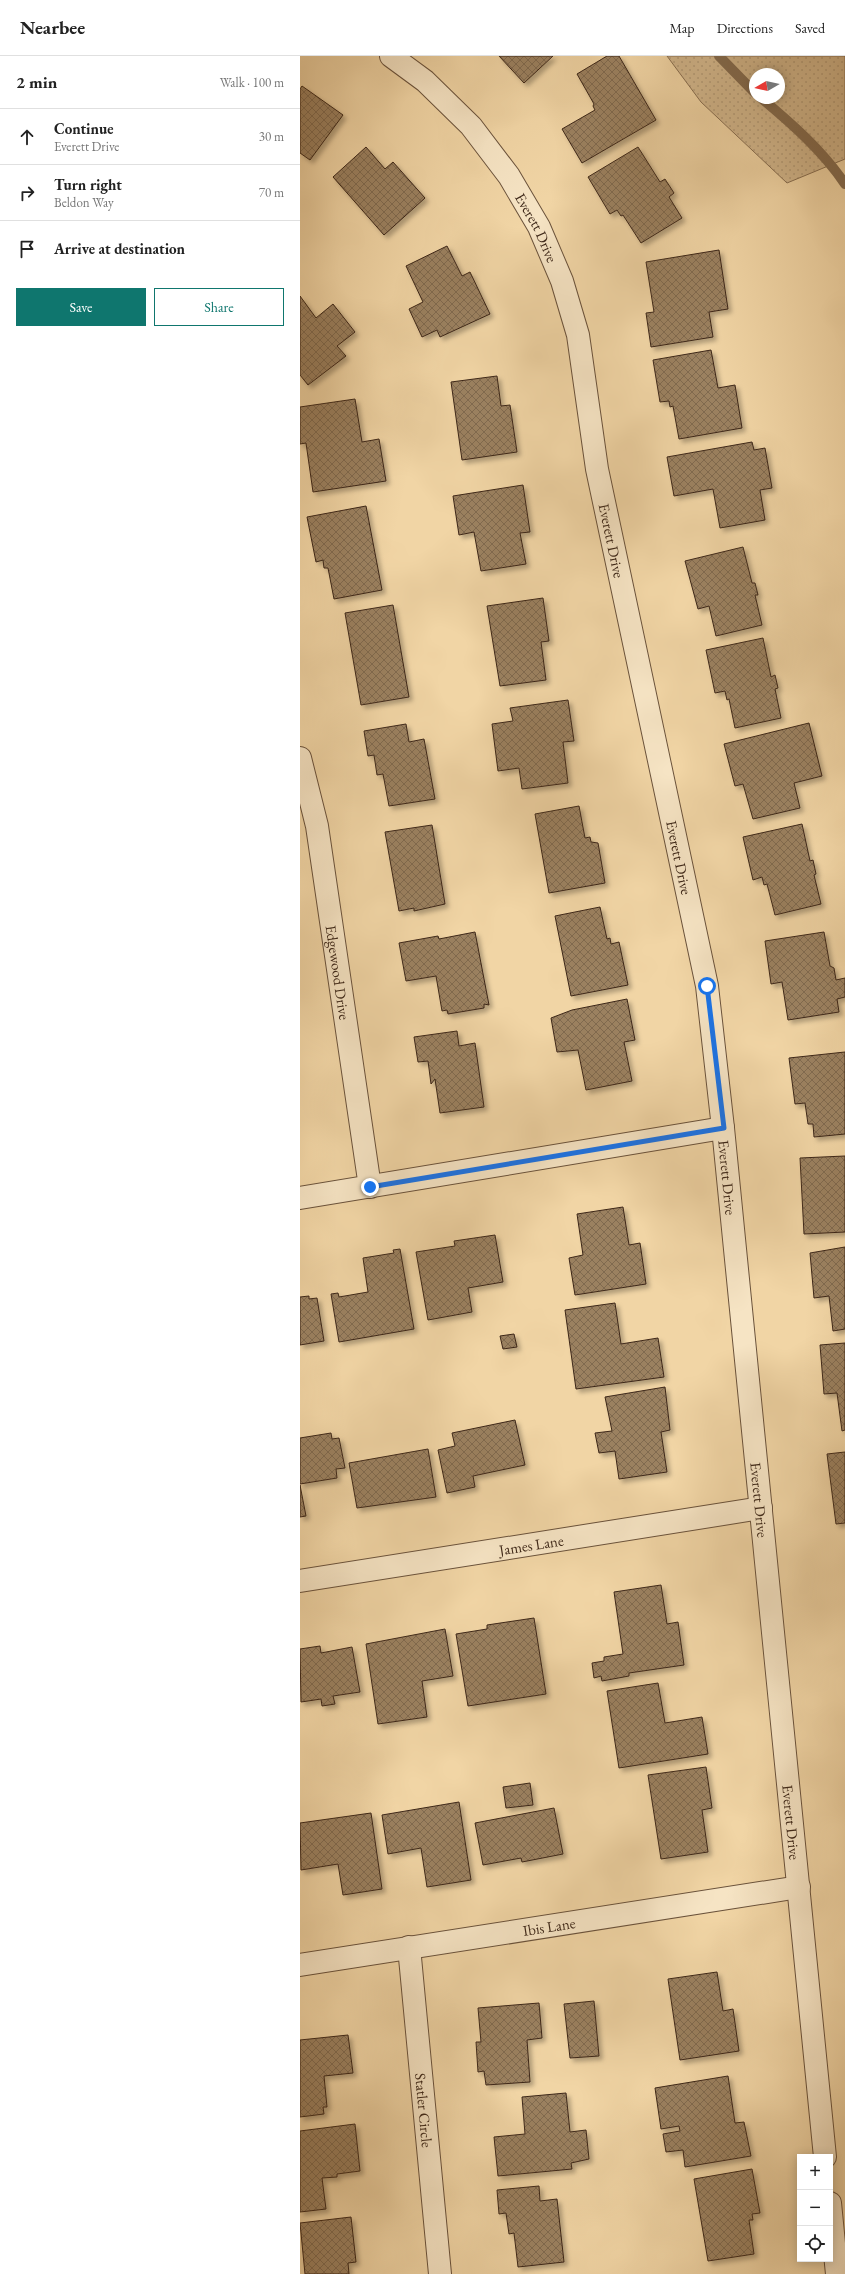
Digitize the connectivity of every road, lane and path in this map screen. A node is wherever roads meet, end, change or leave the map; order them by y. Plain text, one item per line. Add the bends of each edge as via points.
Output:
1 (391, 56) edge
2 (300, 758) edge
3 (724, 1128) junction
4 (370, 1187) junction
5 (300, 1198) edge
6 (761, 1508) junction
7 (300, 1581) edge
8 (799, 1887) junction
9 (409, 1947) junction
10 (300, 1965) edge
11 (826, 2154) edge
12 (832, 2226) edge
13 (440, 2274) edge
14 (837, 2274) edge

1 - 3 street, Everett Drive via 425,81 471,126 509,176 539,227 562,280 578,335 597,469 707,986
2 - 4 street, Edgewood Drive via 317,826
3 - 4 street
3 - 6 street, Everett Drive
4 - 5 street
6 - 7 street, James Lane
6 - 8 street, Everett Drive
8 - 9 street, Ibis Lane
8 - 11 street, Everett Drive
9 - 10 street, Ibis Lane
9 - 13 street, Statler Circle
12 - 14 street

